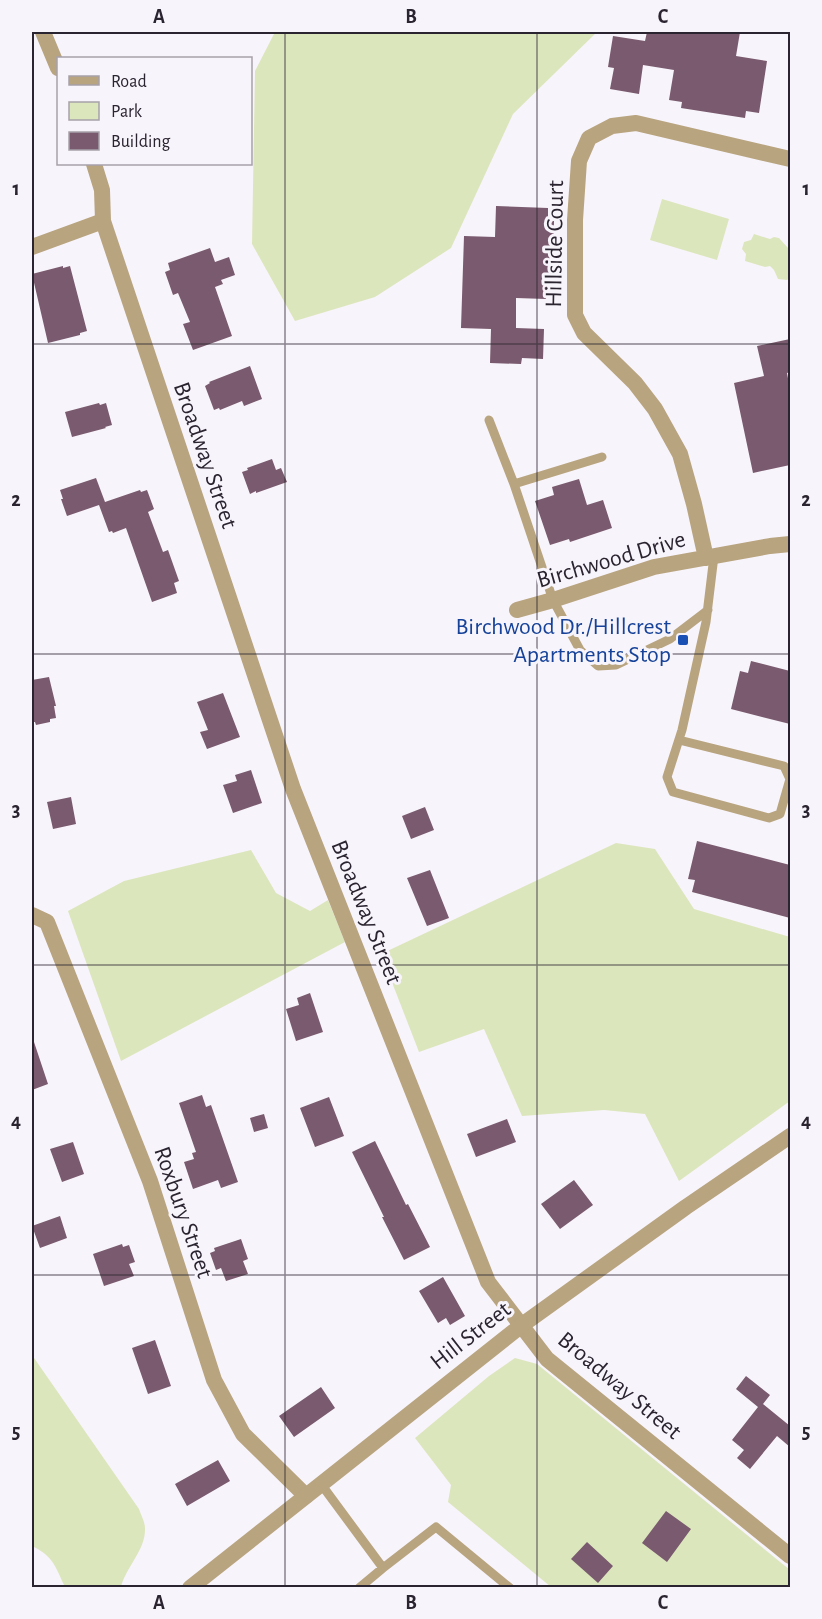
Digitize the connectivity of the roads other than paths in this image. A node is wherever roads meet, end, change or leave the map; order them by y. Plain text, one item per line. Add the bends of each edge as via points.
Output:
1 (43, 32) edge
2 (57, 66) edge
3 (790, 159) edge
4 (94, 165) edge
5 (103, 221) junction
6 (32, 247) edge
7 (489, 420) dead end
8 (602, 457) dead end
9 (514, 484) junction
10 (790, 544) edge
11 (710, 557) junction
12 (553, 600) junction
13 (517, 610) dead end
14 (708, 610) junction
15 (679, 740) junction
16 (32, 915) edge
17 (790, 1136) edge
18 (522, 1324) junction
19 (321, 1484) junction
20 (306, 1496) junction
21 (790, 1556) edge
22 (383, 1568) junction
23 (190, 1587) edge
24 (359, 1587) edge
25 (510, 1587) edge

1 - 2 street
3 - 11 street, Hillside Court via 636,123 612,126 589,138 579,161 575,315 584,333 656,408 680,454
4 - 5 street, Broadway Street via 102,190
5 - 6 street
5 - 18 street, Broadway Street via 293,789 488,1282
7 - 9 lane
8 - 9 lane
9 - 12 lane
10 - 11 street, Birchwood Drive
11 - 12 street, Birchwood Drive via 654,567
11 - 14 lane
12 - 13 street, Birchwood Drive
12 - 14 lane via 580,650 598,666 616,664 670,639
14 - 15 lane
15 - 15 lane via 667,777 673,792 769,818 780,814 790,779 784,766
16 - 20 street, Roxbury Street via 47,921 150,1181 214,1380 243,1434
17 - 18 street, Hill Street
18 - 19 street, Hill Street
18 - 21 street, Broadway Street via 547,1359
19 - 20 street, Hill Street
19 - 22 lane
20 - 23 street, Hill Street
22 - 24 lane
22 - 25 lane via 436,1527

